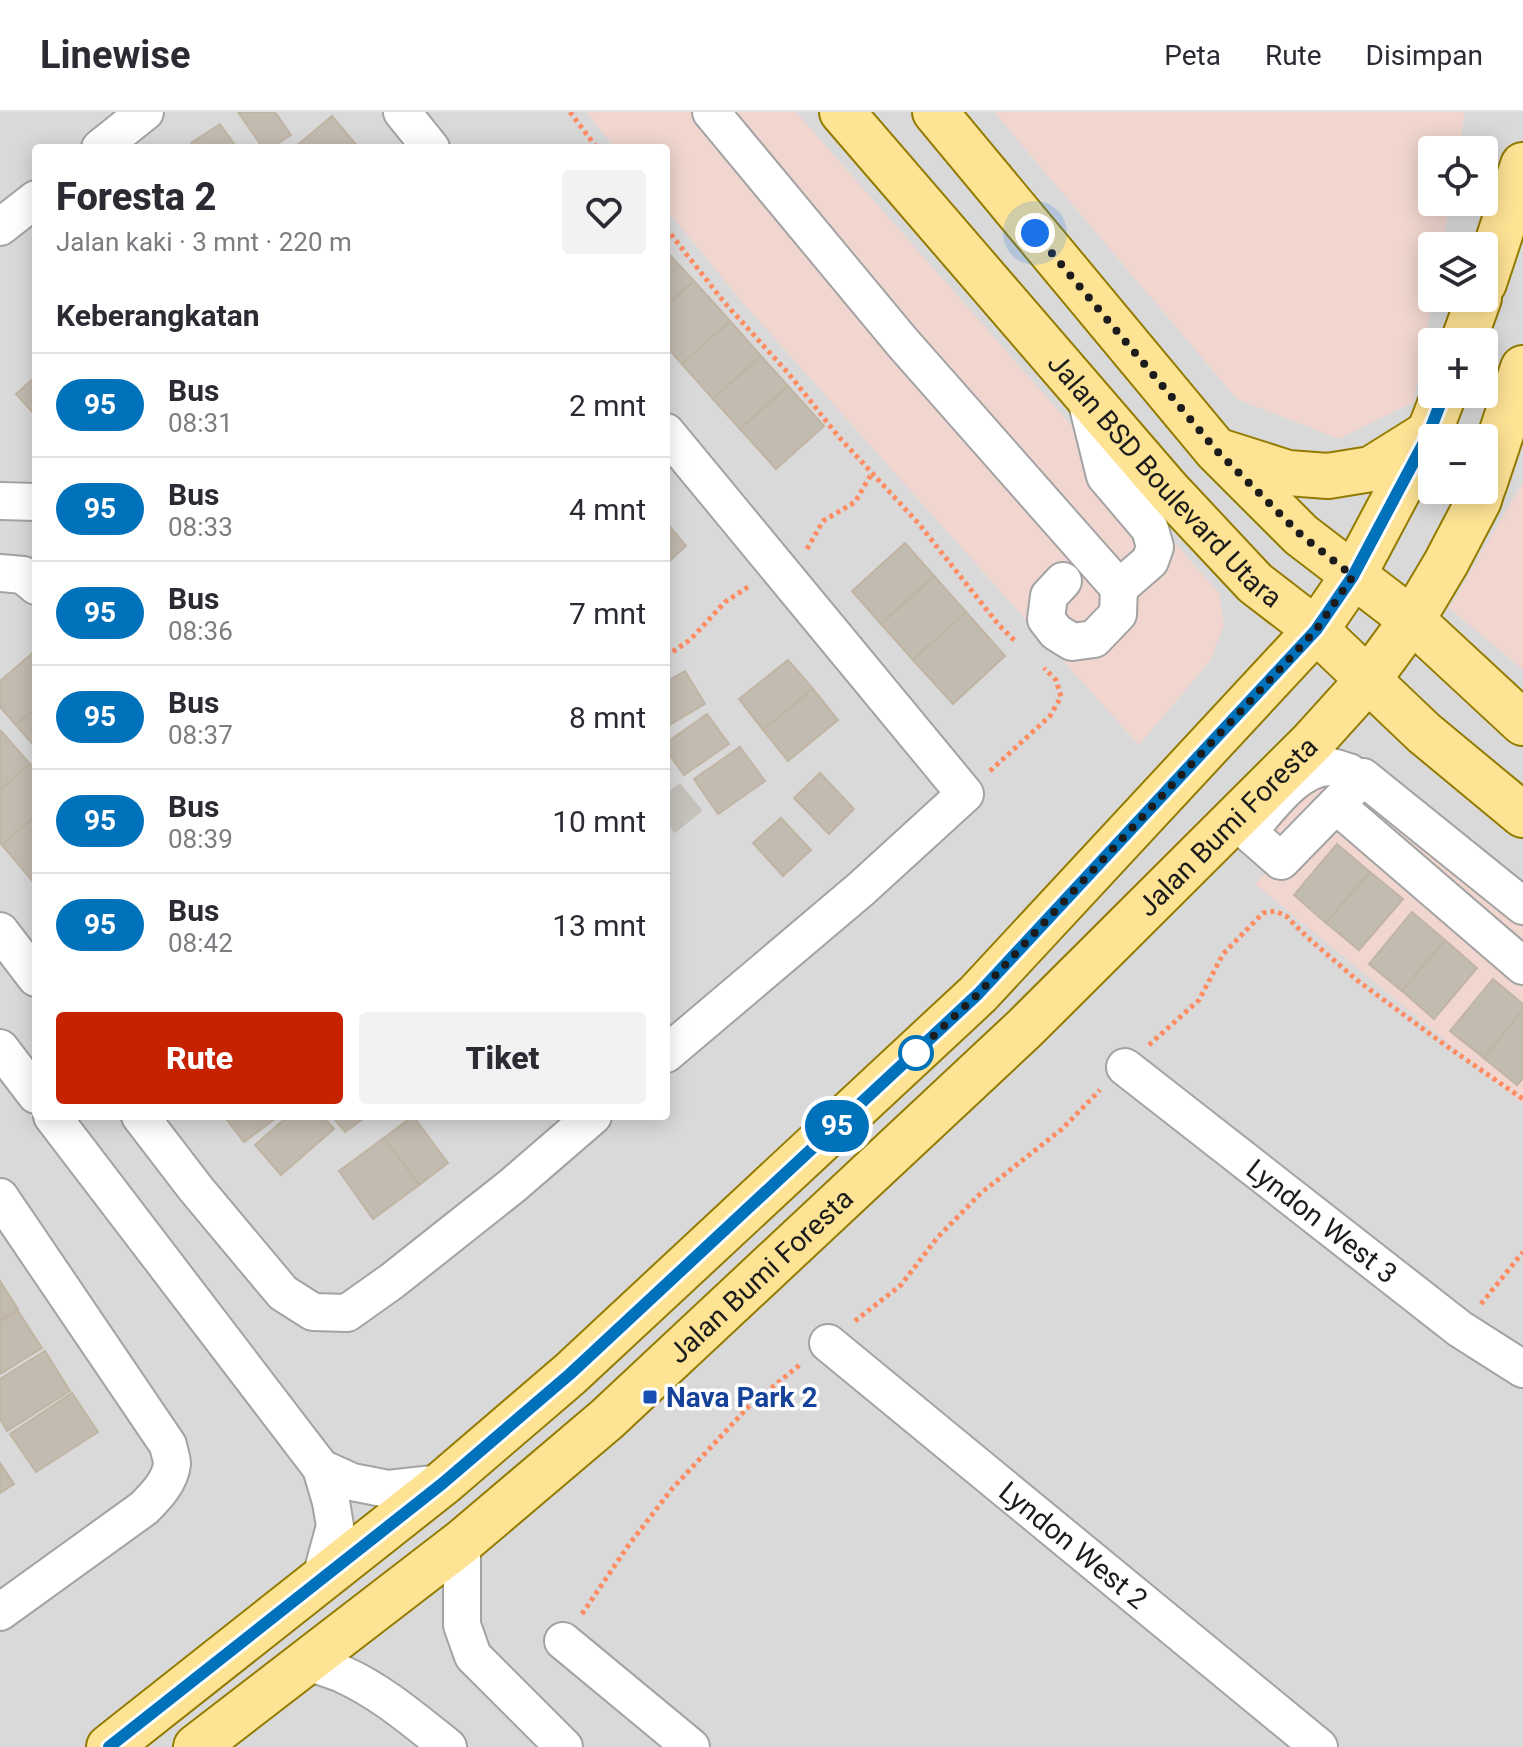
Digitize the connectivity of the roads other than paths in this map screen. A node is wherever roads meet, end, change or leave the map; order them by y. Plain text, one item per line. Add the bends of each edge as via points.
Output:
1 (145, 112) edge
2 (402, 112) edge
3 (711, 112) edge
4 (842, 112) edge
5 (935, 112) edge
6 (105, 144) edge
7 (428, 144) edge
8 (1523, 165) edge
9 (32, 202) edge
10 (0, 227) edge
11 (1498, 241) edge
12 (1523, 368) edge
13 (1085, 393) junction
14 (1437, 414) edge
15 (670, 437) edge
16 (1498, 443) edge
17 (1216, 450) junction
18 (0, 501) edge
19 (32, 502) edge
20 (1475, 504) edge
21 (0, 573) edge
22 (1353, 576) junction
23 (1063, 581) dead end
24 (32, 583) edge
25 (1119, 588) junction
26 (1412, 620) junction
27 (1316, 630) junction
28 (1368, 680) junction
29 (1523, 723) edge
30 (1424, 733) junction
31 (1312, 742) junction
32 (1523, 815) edge
33 (1523, 906) edge
34 (0, 931) edge
35 (1523, 966) edge
36 (32, 973) edge
37 (0, 1048) edge
38 (670, 1051) edge
39 (1125, 1067) road end
40 (32, 1090) edge
41 (55, 1120) edge
42 (143, 1120) edge
43 (588, 1120) edge
44 (0, 1197) edge
45 (828, 1343) road end
46 (1523, 1369) edge
47 (321, 1468) junction
48 (443, 1483) junction
49 (462, 1542) junction
50 (320, 1581) junction
51 (0, 1612) edge
52 (563, 1641) road end
53 (306, 1661) junction
54 (109, 1747) edge
55 (196, 1747) edge
56 (448, 1747) edge
57 (564, 1747) edge
58 (691, 1747) edge
59 (1319, 1747) edge

1 - 6 street
2 - 7 street
3 - 25 street via 902,342
4 - 13 main road, Jalan BSD Boulevard Utara
5 - 17 main road, Jalan BSD Boulevard Utara
8 - 11 main road
9 - 10 street
12 - 16 main road, Jalan Bumi Foresta
13 - 25 street via 1105,476 1150,529 1155,547 1150,561
13 - 27 main road, Jalan BSD Boulevard Utara via 1255,583
14 - 17 main road via 1371,469 1328,476 1288,473
14 - 22 main road, Jalan Bumi Foresta
15 - 38 street via 965,794
17 - 22 main road, Jalan BSD Boulevard Utara via 1301,535
18 - 19 street
20 - 26 main road, Jalan Bumi Foresta
21 - 24 street via 23,575
22 - 26 main road, Jalan BSD Boulevard Utara
22 - 27 main road, Jalan Bumi Foresta
23 - 25 street via 1049,596 1046,619 1072,642 1094,639 1118,614
26 - 28 main road, Jalan Bumi Foresta
26 - 29 main road, Jalan BSD Boulevard Utara
27 - 28 main road, Jalan BSD Boulevard Utara
27 - 48 main road, Jalan Bumi Foresta via 978,994 570,1374
28 - 30 main road, Jalan BSD Boulevard Utara
28 - 31 main road, Jalan Bumi Foresta
30 - 31 main road via 1369,728
30 - 32 main road, Jalan BSD Boulevard Utara
31 - 49 main road, Jalan Bumi Foresta via 1024,1029 607,1419
33 - 35 street via 1363,777 1342,789
34 - 36 street
37 - 40 street
39 - 46 street, Lyndon West 3 via 1460,1329
41 - 47 street
42 - 43 street via 283,1293 313,1312 347,1313
44 - 51 street via 168,1445 172,1463 158,1495 144,1508
45 - 59 street, Lyndon West 2
47 - 48 street via 352,1482 388,1489
47 - 50 street via 335,1526
48 - 50 main road, Jalan Bumi Foresta
49 - 53 main road, Jalan Bumi Foresta
49 - 57 street via 462,1625 473,1656
50 - 54 main road, Jalan Bumi Foresta
52 - 58 street
53 - 55 main road, Jalan Bumi Foresta
53 - 56 street via 372,1690

